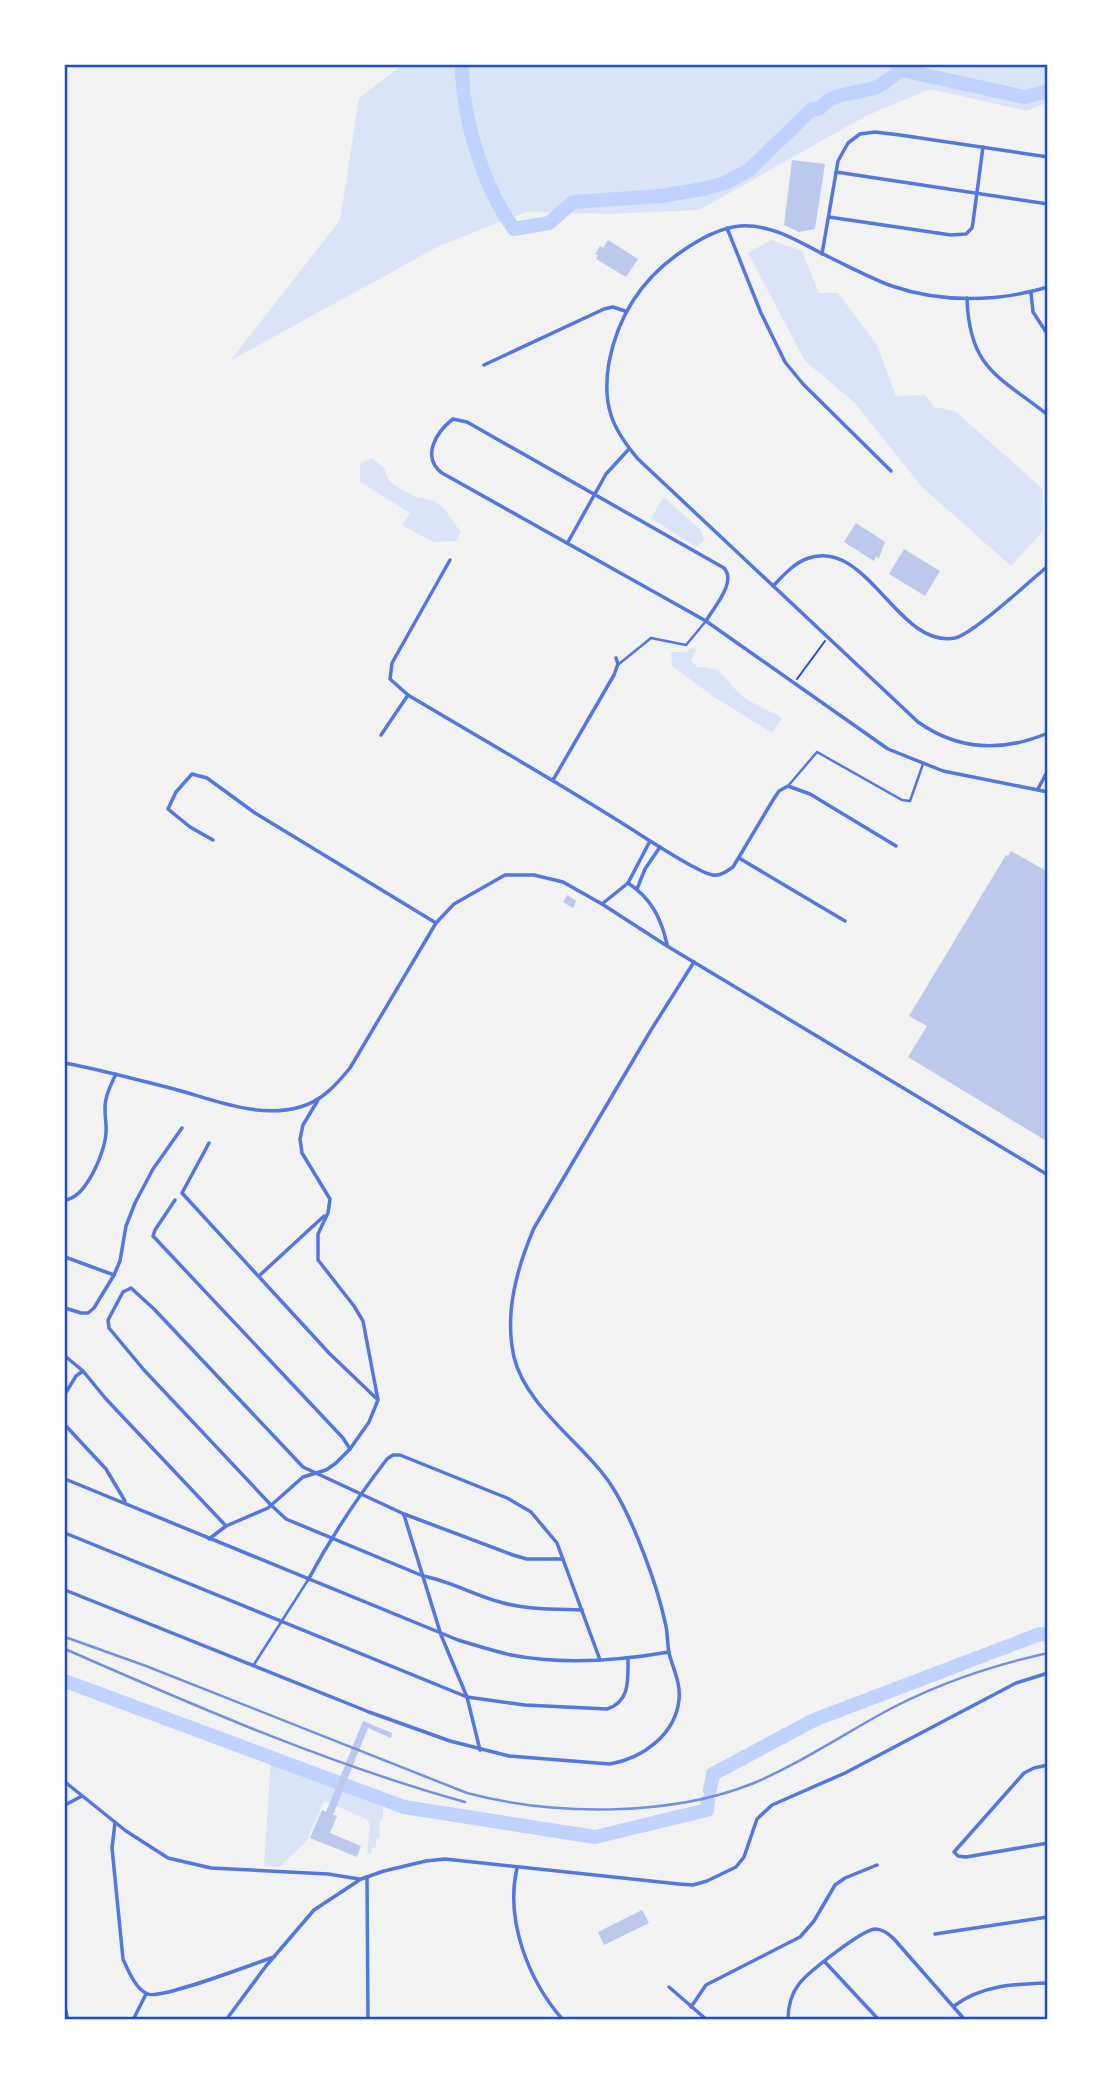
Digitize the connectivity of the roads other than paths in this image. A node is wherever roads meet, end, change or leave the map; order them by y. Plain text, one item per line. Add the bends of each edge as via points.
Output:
1 (983, 147) junction
2 (1048, 157) edge
3 (835, 172) junction
4 (976, 193) junction
5 (1048, 204) edge
6 (829, 217) junction
7 (727, 228) junction
8 (822, 254) junction
9 (1048, 288) edge
10 (1031, 293) junction
11 (967, 298) junction
12 (625, 311) junction
13 (1048, 335) edge
14 (484, 365) dead end
15 (1048, 415) edge
16 (629, 449) junction
17 (891, 471) dead end
18 (595, 494) junction
19 (568, 542) junction
20 (450, 560) dead end
21 (1048, 566) edge
22 (773, 586) junction
23 (706, 621) junction
24 (616, 658) dead end
25 (617, 667) junction
26 (408, 695) junction
27 (1048, 733) edge
28 (381, 735) dead end
29 (923, 764) junction
30 (1048, 770) edge
31 (552, 780) junction
32 (786, 787) junction
33 (1038, 790) junction
34 (1048, 792) edge
35 (213, 840) dead end
36 (650, 841) junction
37 (896, 846) dead end
38 (660, 847) junction
39 (739, 858) junction
40 (628, 883) junction
41 (637, 889) junction
42 (602, 904) junction
43 (845, 922) dead end
44 (436, 923) junction
45 (667, 946) junction
46 (694, 962) junction
47 (65, 1063) edge
48 (117, 1074) junction
49 (319, 1100) junction
50 (182, 1128) dead end
51 (209, 1143) dead end
52 (1048, 1175) edge
53 (65, 1200) edge
54 (175, 1200) dead end
55 (328, 1213) junction
56 (65, 1257) edge
57 (114, 1275) junction
58 (260, 1275) junction
59 (65, 1308) edge
60 (65, 1356) edge
61 (83, 1371) junction
62 (65, 1394) edge
63 (378, 1400) junction
64 (65, 1425) edge
65 (350, 1449) junction
66 (315, 1474) junction
67 (65, 1479) edge
68 (360, 1494) junction
69 (126, 1503) junction
70 (271, 1505) junction
71 (404, 1514) junction
72 (226, 1526) junction
73 (65, 1533) edge
74 (331, 1538) junction
75 (209, 1539) junction
76 (563, 1559) junction
77 (423, 1576) junction
78 (308, 1580) junction
79 (65, 1590) edge
80 (582, 1610) junction
81 (282, 1622) junction
82 (441, 1635) junction
83 (669, 1653) junction
84 (628, 1659) junction
85 (600, 1660) junction
86 (253, 1666) junction
87 (1048, 1673) edge
88 (467, 1697) junction
89 (480, 1750) junction
90 (1048, 1765) edge
91 (65, 1782) edge
92 (82, 1796) junction
93 (65, 1805) edge
94 (115, 1824) junction
95 (1048, 1843) edge
96 (877, 1865) dead end
97 (517, 1868) junction
98 (368, 1877) junction
99 (361, 1879) junction
100 (1048, 1917) edge
101 (934, 1934) dead end
102 (275, 1957) junction
103 (825, 1962) junction
104 (1048, 1983) edge
105 (670, 1987) dead end
106 (146, 1993) junction
107 (954, 2006) junction
108 (691, 2007) junction
109 (65, 2008) edge
110 (68, 2020) edge
111 (133, 2020) edge
112 (226, 2020) edge
113 (368, 2020) edge
114 (563, 2020) edge
115 (707, 2020) edge
116 (788, 2020) edge
117 (878, 2020) edge
118 (965, 2020) edge

1 - 2 street
1 - 3 street via 867,132 848,143
1 - 4 street
3 - 4 street
3 - 6 street
4 - 5 street
4 - 6 street via 972,228 960,235
6 - 8 street
7 - 8 street via 767,229
7 - 12 street via 670,259
7 - 17 street via 785,362
8 - 11 street via 906,290
9 - 10 street
10 - 11 street
10 - 13 street via 1033,312
11 - 15 street via 972,339 983,362
12 - 14 street via 604,309
12 - 16 street via 612,349 607,390 611,415
16 - 18 street via 611,467
16 - 22 street
18 - 19 street
18 - 19 street via 457,419 435,440 431,450 434,464 449,477
18 - 23 street via 728,571 728,584
19 - 23 street
20 - 26 street via 392,663 390,679
21 - 22 street via 956,638 923,631 857,570 826,555 806,559
22 - 27 street via 918,722 947,739 968,745 1009,746
23 - 25 street via 686,645 651,638
23 - 29 street via 870,738
24 - 25 street
25 - 31 street
26 - 28 street
26 - 31 street
29 - 32 street via 910,801 817,752
29 - 33 street
30 - 33 street
31 - 36 street
32 - 37 street via 810,794
32 - 39 street via 773,800
33 - 34 street
35 - 44 street via 168,809 192,774 207,778 255,813
36 - 38 street
36 - 40 street
38 - 39 street via 715,876 726,873
38 - 41 street
39 - 43 street
40 - 41 street
40 - 42 street
41 - 45 street via 660,918
42 - 44 street via 548,877 505,874 454,904
42 - 45 street
44 - 49 street via 350,1068
45 - 46 street
46 - 52 street
46 - 83 street via 544,1209 523,1255 511,1310 514,1359 524,1380 614,1489 645,1559 665,1621
47 - 48 street
48 - 49 street via 244,1108 283,1111
48 - 53 street via 105,1101 106,1135 99,1161 81,1191
49 - 55 street via 300,1139 303,1153 329,1197
50 - 57 street via 135,1203
51 - 58 street via 182,1193
54 - 65 street via 153,1236
55 - 58 street
55 - 63 street via 318,1234 318,1260 363,1321
56 - 57 street
57 - 59 street via 88,1313
58 - 63 street
60 - 61 street
61 - 62 street
61 - 72 street
63 - 65 street
64 - 69 street via 106,1469
65 - 66 street
66 - 68 street
66 - 70 street via 303,1477
66 - 70 street via 291,1455 154,1309 131,1288 126,1289 108,1320 109,1328
67 - 69 street
68 - 71 street
68 - 74 street
68 - 76 street via 393,1455 410,1458 531,1512 546,1526
69 - 75 street
70 - 72 street
70 - 74 street via 286,1518
71 - 76 street via 527,1559
71 - 77 street
72 - 75 street
73 - 81 street
74 - 77 street
74 - 78 street
75 - 78 street
76 - 80 street
77 - 80 street via 502,1603
77 - 82 street
78 - 81 street
78 - 82 street
79 - 86 street
80 - 85 street
81 - 86 street
81 - 88 street
82 - 85 street via 512,1655
82 - 88 street
83 - 84 street
83 - 89 street via 679,1688 675,1717 641,1754 610,1764
84 - 85 street
84 - 88 street via 628,1680 616,1707 525,1705
86 - 89 street
87 - 97 street via 1016,1683 845,1773 772,1805 757,1819 736,1867 707,1881 693,1885
88 - 89 street
90 - 95 street via 1018,1779 954,1852 966,1857
91 - 92 street
92 - 93 street
92 - 94 street
94 - 99 street via 160,1854 188,1864
94 - 106 street via 112,1848 123,1959
96 - 108 street via 835,1885 800,1937 706,1985
97 - 98 street via 445,1859
97 - 114 street via 513,1896 523,1953
98 - 99 street
98 - 113 street
99 - 102 street via 314,1910
100 - 101 street
102 - 106 street via 176,1990
102 - 112 street
103 - 107 street via 863,1932 879,1929 894,1939
103 - 116 street via 799,1983 789,2003
103 - 117 street
104 - 107 street via 995,1987
105 - 108 street
106 - 111 street
107 - 118 street
108 - 115 street
109 - 110 street

